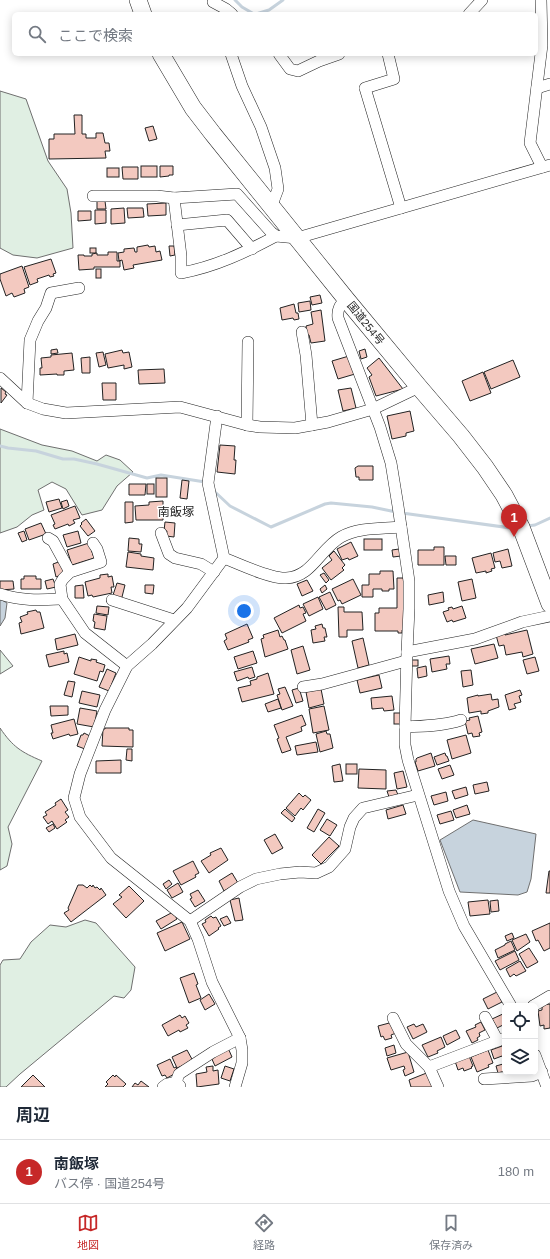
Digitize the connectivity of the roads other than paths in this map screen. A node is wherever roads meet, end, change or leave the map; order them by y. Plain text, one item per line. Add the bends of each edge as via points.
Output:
1 (138, 0) edge
2 (482, 0) edge
3 (541, 0) edge
4 (213, 1) edge
5 (142, 12) edge
6 (216, 12) edge
7 (230, 12) edge
8 (471, 12) edge
9 (162, 56) edge
10 (232, 56) edge
11 (280, 56) edge
12 (334, 56) edge
13 (388, 56) edge
14 (550, 84) edge
15 (537, 88) junction
16 (546, 166) edge
17 (92, 196) dead end
18 (174, 198) junction
19 (272, 205) junction
20 (401, 208) junction
21 (177, 225) junction
22 (276, 236) junction
23 (297, 238) junction
24 (252, 249) junction
25 (79, 288) dead end
26 (346, 299) junction
27 (302, 332) dead end
28 (248, 342) dead end
29 (0, 378) edge
30 (419, 387) junction
31 (27, 403) junction
32 (373, 409) junction
33 (217, 416) junction
34 (247, 425) junction
35 (312, 425) junction
36 (401, 527) junction
37 (161, 533) dead end
38 (48, 538) dead end
39 (92, 542) dead end
40 (224, 558) junction
41 (70, 572) junction
42 (214, 572) junction
43 (0, 594) edge
44 (62, 599) junction
45 (112, 600) dead end
46 (550, 604) edge
47 (550, 616) edge
48 (174, 620) junction
49 (407, 656) junction
50 (128, 666) junction
51 (303, 687) dead end
52 (461, 720) dead end
53 (405, 726) junction
54 (418, 795) junction
55 (190, 921) junction
56 (550, 996) edge
57 (510, 1003) edge
58 (538, 1003) edge
59 (485, 1017) dead end
60 (393, 1018) dead end
61 (240, 1038) junction
62 (502, 1040) edge
63 (538, 1062) edge
64 (429, 1067) junction
65 (542, 1072) junction
66 (484, 1079) dead end
67 (178, 1085) edge
68 (163, 1087) edge
69 (235, 1087) edge
70 (438, 1087) edge
71 (546, 1087) edge

1 - 5 highway
2 - 8 street
3 - 15 street via 542,45
4 - 6 street
4 - 7 street
9 - 19 highway, 国道254号 via 193,108
10 - 19 street via 275,168 278,189
11 - 12 street via 290,69 298,71
13 - 20 street via 394,79 365,88
14 - 15 street
15 - 16 street via 530,143
16 - 20 street
17 - 18 street
18 - 21 street
18 - 22 street via 237,194
19 - 23 highway, 国道254号
20 - 23 street
21 - 24 street via 227,220
21 - 24 street via 181,256 180,273
22 - 23 street
22 - 24 street
23 - 26 highway, 国道254号
25 - 31 street via 51,293 46,308 38,320 30,340
26 - 30 highway, 国道254号
26 - 32 street via 340,306 338,318
27 - 35 street
28 - 34 street
29 - 31 street
30 - 32 street
30 - 46 highway, 国道254号 via 461,436 504,495 521,527
31 - 33 street via 42,409 66,413 180,407
32 - 35 street
32 - 36 street via 391,463
33 - 34 street
33 - 40 street via 208,483
34 - 35 street via 260,428 295,428
36 - 40 street via 350,533 330,544 302,574 294,577 271,576
36 - 49 street via 409,581
37 - 42 street via 169,554 175,558 201,564
38 - 41 street via 53,541
39 - 41 street via 101,562
40 - 42 street
41 - 44 street via 60,584
42 - 48 street via 187,608
43 - 44 street via 15,599
44 - 50 street via 85,633
45 - 48 street
47 - 49 street
48 - 50 street
49 - 51 street via 322,684
49 - 53 street
50 - 55 street via 105,710 80,774 74,798 80,817 111,858
52 - 53 street via 452,723
53 - 54 street via 405,745
54 - 55 street via 363,808 350,827 345,849 329,867 316,873 300,872 256,879
54 - 57 street via 449,891 464,926
55 - 61 street via 212,982
56 - 58 street
59 - 62 street
60 - 64 street via 406,1044
61 - 67 street via 179,1074
61 - 69 street via 242,1063
62 - 64 street
63 - 65 street
64 - 70 street
65 - 66 street via 532,1076
65 - 71 street
67 - 68 street via 168,1084

